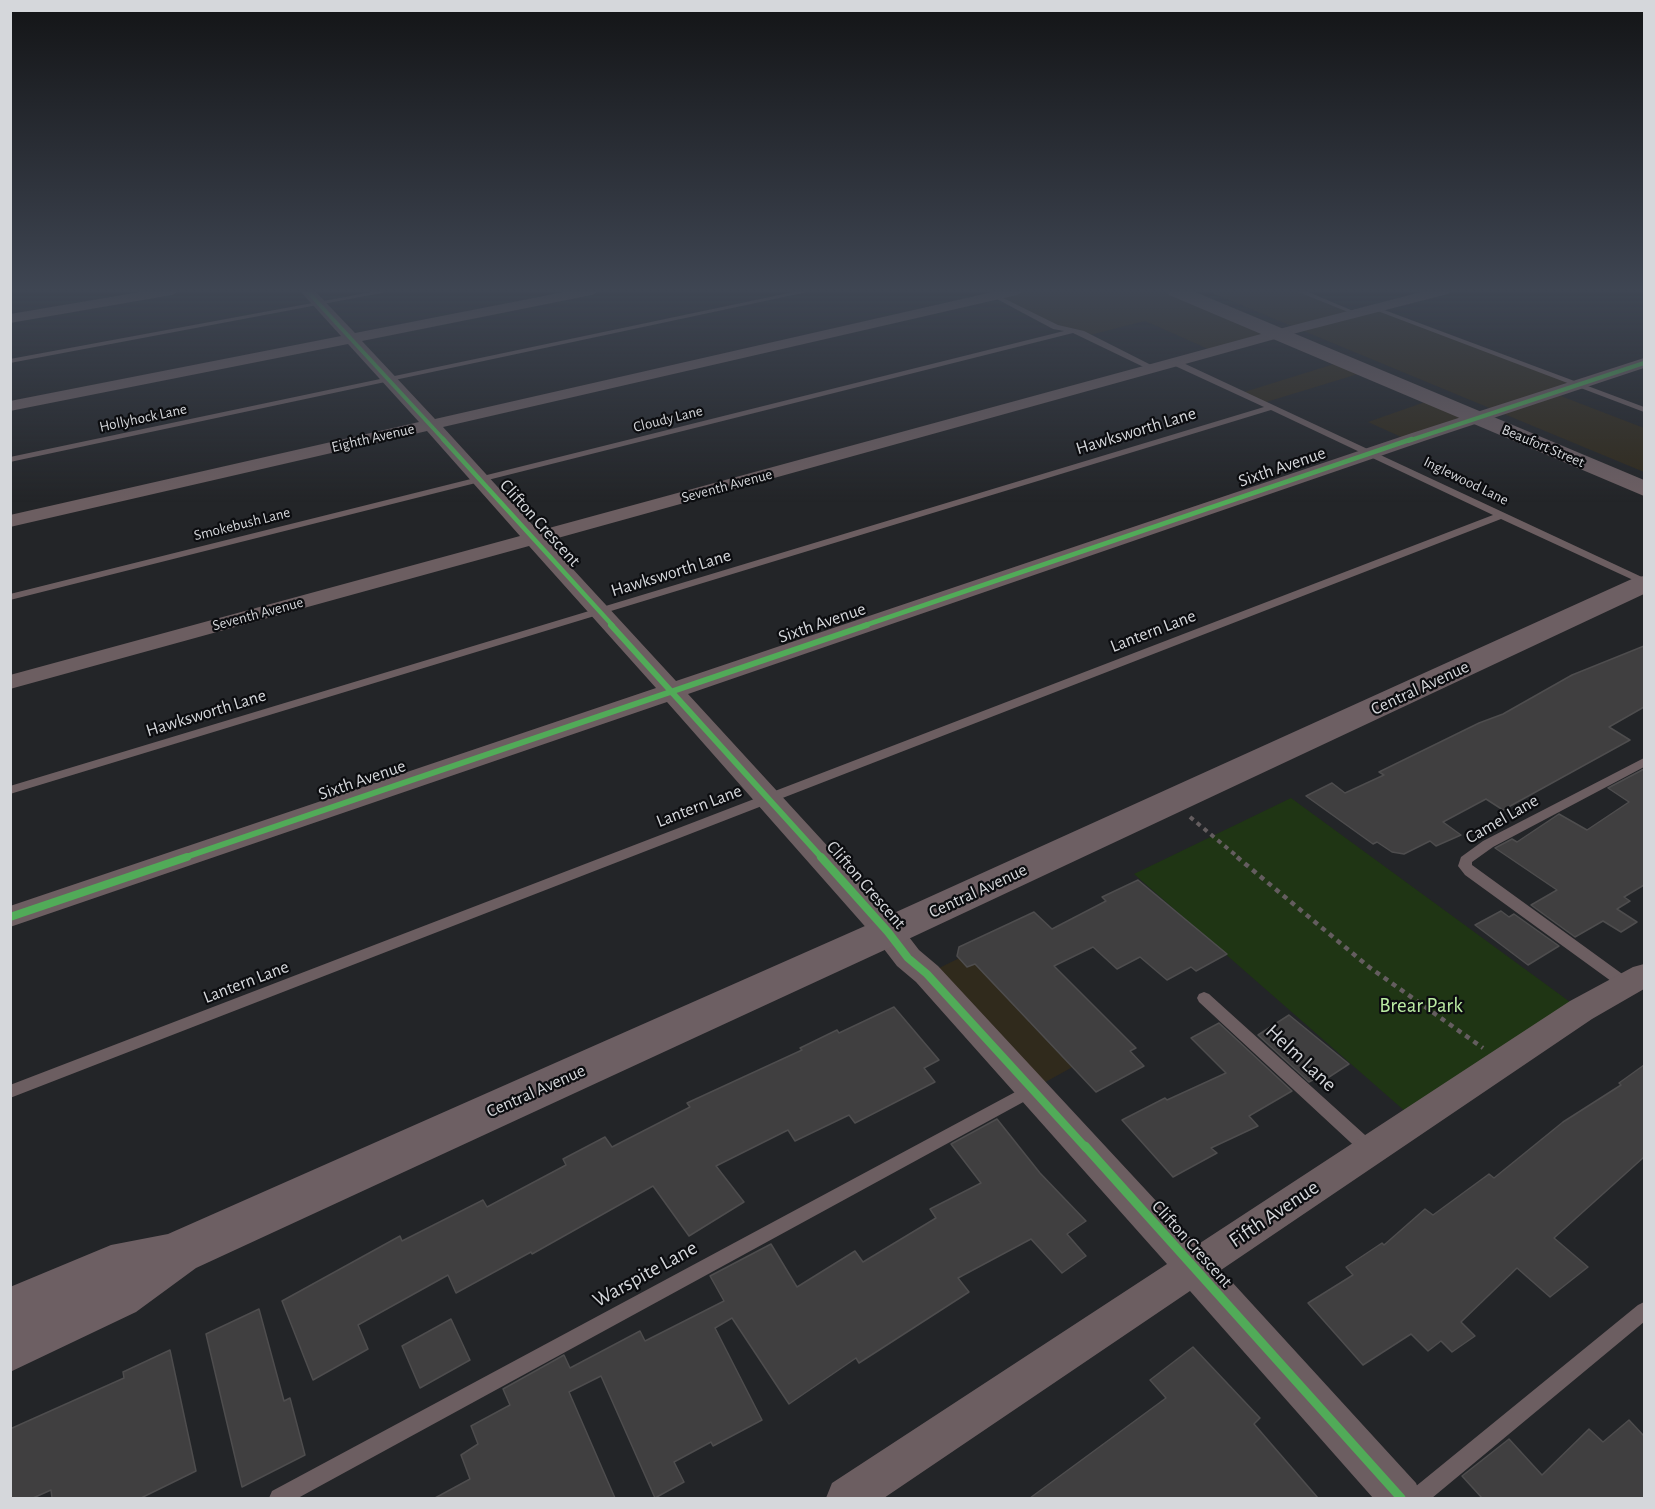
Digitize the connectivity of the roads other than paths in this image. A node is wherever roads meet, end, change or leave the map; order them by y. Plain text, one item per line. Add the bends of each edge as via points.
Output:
1 (238, 361) edge
2 (373, 361) edge
3 (473, 361) edge
4 (709, 361) edge
5 (952, 361) edge
6 (1139, 361) edge
7 (1182, 361) edge
8 (1354, 361) edge
9 (1515, 361) edge
10 (1176, 363) junction
11 (1644, 363) edge
12 (1155, 369) junction
13 (389, 379) junction
14 (1577, 385) junction
15 (10, 406) edge
16 (1273, 407) junction
17 (1644, 410) edge
18 (1485, 417) junction
19 (431, 425) junction
20 (1371, 453) junction
21 (10, 460) edge
22 (480, 480) junction
23 (1644, 480) edge
24 (1644, 489) edge
25 (1502, 515) junction
26 (10, 521) edge
27 (534, 538) junction
28 (1644, 583) edge
29 (10, 597) edge
30 (600, 612) junction
31 (10, 682) edge
32 (671, 690) junction
33 (1644, 762) edge
34 (10, 790) edge
35 (769, 799) junction
36 (10, 917) edge
37 (888, 932) junction
38 (1636, 980) edge
39 (1204, 998) dead end
40 (1033, 1089) junction
41 (10, 1092) edge
42 (1370, 1150) junction
43 (179, 1252) junction
44 (1193, 1268) junction
45 (10, 1311) edge
46 (1644, 1311) edge
47 (10, 1347) edge
48 (279, 1498) edge
49 (847, 1498) edge
50 (1401, 1498) edge
51 (1417, 1498) edge

1 - 15 street
2 - 13 street, Clifton Crescent
3 - 13 lane, Hollyhock Lane
4 - 19 street, Eighth Avenue
5 - 22 lane, Cloudy Lane
6 - 12 lane
7 - 10 street, Seventh Avenue
8 - 18 main road, Beaufort Street
9 - 14 lane
10 - 12 street, Seventh Avenue
10 - 16 lane, Inglewood Lane
11 - 14 street, Sixth Avenue
12 - 27 street, Seventh Avenue
13 - 19 street, Clifton Crescent
13 - 21 lane, Hollyhock Lane
14 - 17 lane
14 - 18 street, Sixth Avenue
16 - 20 lane, Inglewood Lane
16 - 30 lane, Hawksworth Lane
18 - 20 street, Sixth Avenue
18 - 23 main road, Beaufort Street
18 - 24 main road, Beaufort Street
19 - 22 street, Clifton Crescent
19 - 26 street, Eighth Avenue
20 - 25 lane, Inglewood Lane
20 - 32 street, Sixth Avenue
22 - 27 street, Clifton Crescent
22 - 29 lane, Smokebush Lane
25 - 28 lane, Inglewood Lane
25 - 35 lane, Lantern Lane
27 - 30 street, Clifton Crescent
27 - 31 street, Seventh Avenue
28 - 37 main road, Central Avenue
30 - 32 street, Clifton Crescent
30 - 34 lane, Hawksworth Lane
32 - 35 street, Clifton Crescent
32 - 36 street, Sixth Avenue
33 - 38 lane, Camel Lane via 1488,844 1466,860 1465,866
35 - 37 street, Clifton Crescent
35 - 41 lane, Lantern Lane
37 - 40 street, Clifton Crescent
37 - 43 main road, Central Avenue
38 - 42 street, Fifth Avenue via 1595,1001
39 - 42 lane, Helm Lane
40 - 44 street, Clifton Crescent
40 - 48 lane, Warspite Lane
42 - 44 street, Fifth Avenue
43 - 45 main road, Central Avenue via 111,1267
43 - 47 main road, Central Avenue via 118,1296
44 - 49 street, Fifth Avenue
44 - 50 street, Clifton Crescent
46 - 51 lane

